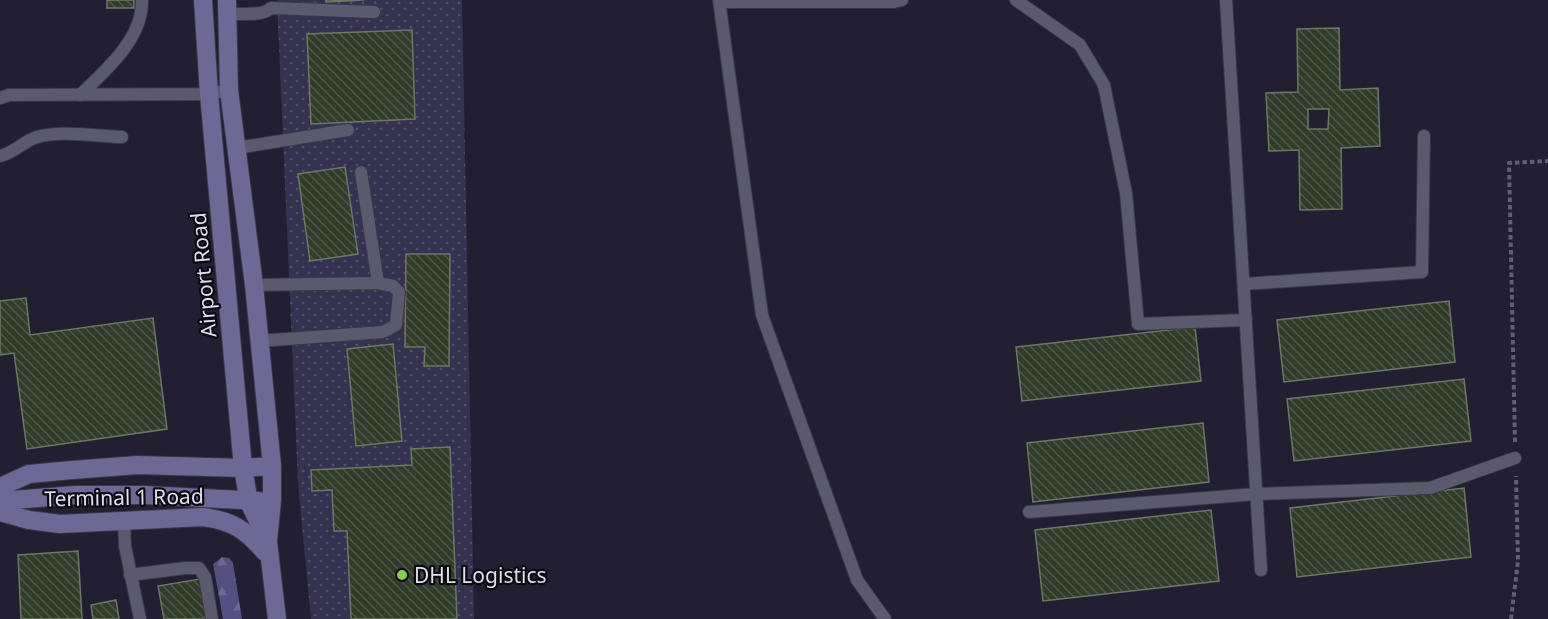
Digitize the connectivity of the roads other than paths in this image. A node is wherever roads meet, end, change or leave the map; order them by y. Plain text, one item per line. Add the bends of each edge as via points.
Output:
1 (142, 0) edge
2 (203, 0) edge
3 (902, 0) edge
4 (1016, 0) edge
5 (1226, 0) edge
6 (720, 1) edge
7 (271, 4) edge
8 (227, 7) edge
9 (374, 12) dead end
10 (229, 90) junction
11 (209, 94) junction
12 (80, 95) junction
13 (0, 98) edge
14 (348, 130) dead end
15 (122, 136) dead end
16 (1424, 136) dead end
17 (237, 148) junction
18 (0, 156) edge
19 (361, 172) dead end
20 (378, 283) junction
21 (1244, 284) junction
22 (254, 285) junction
23 (1246, 320) junction
24 (259, 341) junction
25 (1515, 458) road end
26 (272, 466) junction
27 (243, 468) junction
28 (0, 487) edge
29 (1256, 494) junction
30 (272, 500) junction
31 (0, 501) edge
32 (249, 502) junction
33 (0, 512) edge
34 (1029, 512) dead end
35 (124, 521) junction
36 (269, 550) junction
37 (1261, 570) dead end
38 (130, 575) junction
39 (140, 619) edge
40 (212, 619) edge
41 (277, 619) edge
42 (885, 619) edge

1 - 12 lane via 143,11 134,34 114,63
2 - 11 street, Airport Road
3 - 6 lane
4 - 23 lane via 1080,45 1104,85 1126,192 1138,324
5 - 21 lane
6 - 42 lane via 762,315 857,580
7 - 8 lane via 267,12
7 - 9 lane
8 - 10 street, Airport Road
10 - 11 lane
10 - 17 street, Airport Road
11 - 12 lane
11 - 27 street, Airport Road
12 - 13 lane
14 - 17 lane
15 - 18 lane via 46,134
16 - 21 lane via 1422,272
17 - 22 street, Airport Road
19 - 20 lane
20 - 22 lane
20 - 24 lane via 393,286 399,292 396,325 384,332
21 - 23 lane
22 - 24 street, Airport Road
23 - 29 lane
24 - 26 street, Airport Road
25 - 29 lane via 1430,488
26 - 27 street, Terminal 1 Road
26 - 30 street, Airport Road
27 - 28 street, Terminal 1 Road via 138,465 72,470 29,474
27 - 32 street, Airport Road
29 - 34 lane
29 - 37 lane
30 - 32 street, Terminal 1 Road
30 - 36 street, Airport Road
31 - 32 street, Terminal 1 Road via 145,495
32 - 36 street, Airport Road
33 - 35 street, Terminal 1 Road via 60,524
35 - 36 street, Terminal 1 Road via 203,517 222,520
35 - 38 lane
36 - 41 street, Airport Road
38 - 39 lane
38 - 40 lane via 199,568 205,577

